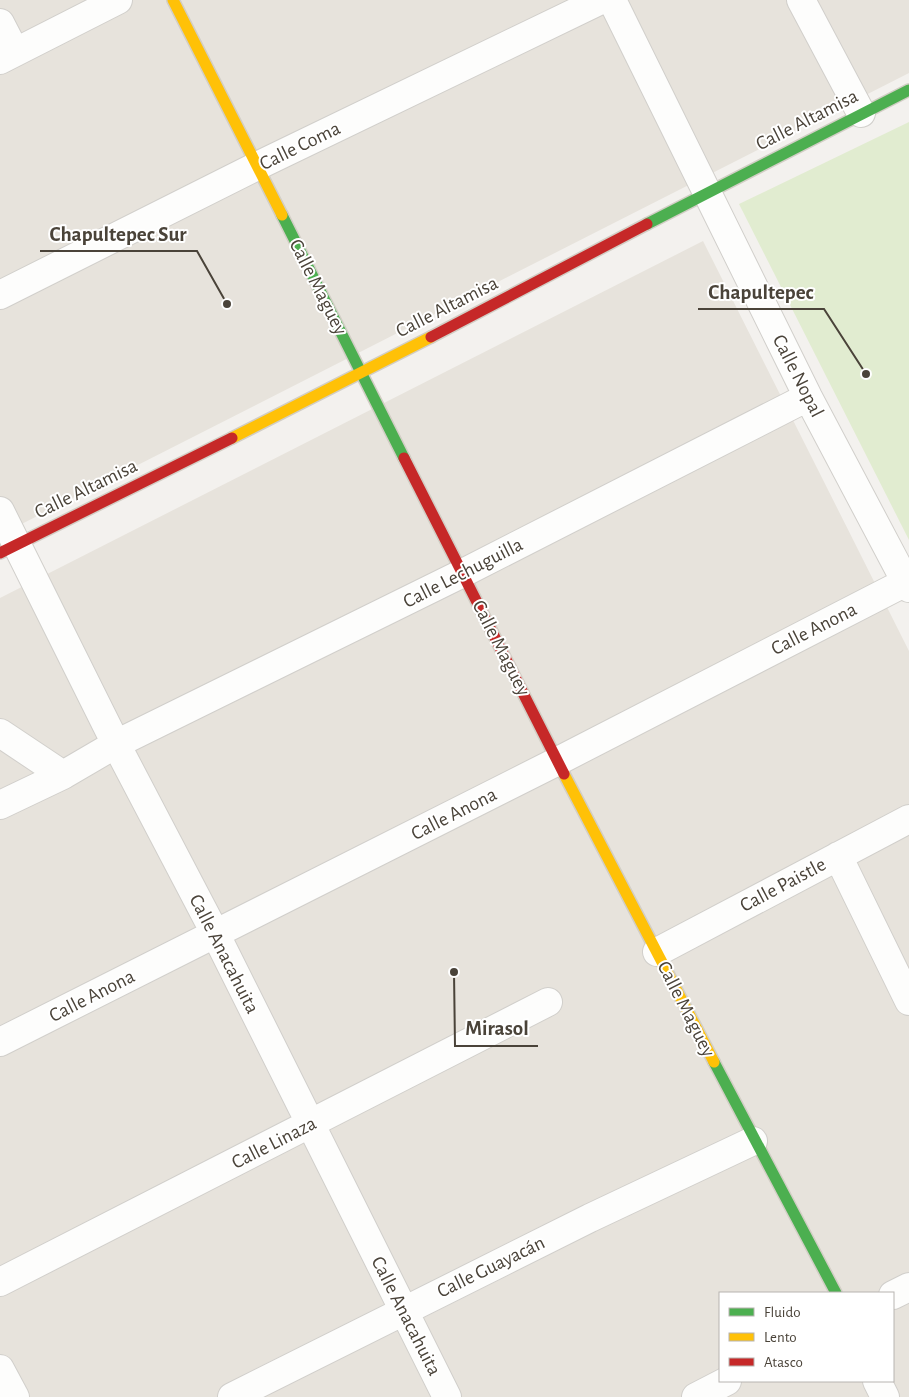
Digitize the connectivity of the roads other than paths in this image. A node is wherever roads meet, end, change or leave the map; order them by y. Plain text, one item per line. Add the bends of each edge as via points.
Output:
1 (118, 0) edge
2 (173, 0) edge
3 (601, 0) edge
4 (612, 0) edge
5 (801, 0) edge
6 (0, 23) edge
7 (7, 56) edge
8 (909, 90) edge
9 (861, 113) junction
10 (257, 166) junction
11 (708, 192) junction
12 (0, 295) edge
13 (362, 373) junction
14 (808, 397) junction
15 (0, 511) edge
16 (8, 549) edge
17 (464, 573) junction
18 (907, 585) edge
19 (0, 733) edge
20 (116, 744) junction
21 (558, 761) junction
22 (63, 775) junction
23 (0, 805) edge
24 (909, 819) edge
25 (838, 856) junction
26 (216, 934) junction
27 (657, 952) junction
28 (909, 1000) edge
29 (548, 1002) dead end
30 (0, 1042) edge
31 (309, 1125) junction
32 (753, 1140) junction
33 (0, 1282) edge
34 (909, 1287) edge
35 (835, 1292) edge
36 (894, 1294) edge
37 (404, 1310) junction
38 (0, 1369) edge
39 (725, 1382) edge
40 (878, 1382) edge
41 (14, 1397) edge
42 (232, 1397) edge
43 (447, 1397) edge
44 (696, 1397) edge
45 (885, 1397) edge

1 - 7 street
2 - 10 street, Calle Maguey
3 - 10 street, Calle Coma
4 - 11 street, Calle Nopal
5 - 9 street
6 - 7 street
8 - 9 street, Calle Altamisa
9 - 11 street, Calle Altamisa
10 - 12 street, Calle Coma
10 - 13 street, Calle Maguey
11 - 13 street, Calle Altamisa
11 - 14 street, Calle Nopal
13 - 16 street, Calle Altamisa
13 - 17 street, Calle Maguey
14 - 17 street, Calle Lechuguilla
14 - 18 street, Calle Nopal
15 - 16 street, Calle Anacahuita
16 - 20 street, Calle Anacahuita
17 - 20 street, Calle Lechuguilla
17 - 21 street, Calle Maguey
18 - 21 street, Calle Anona
19 - 22 street
20 - 22 street, Calle Lechuguilla
20 - 26 street, Calle Anacahuita
21 - 26 street, Calle Anona
21 - 27 street, Calle Maguey
22 - 23 street, Calle Lechuguilla
24 - 25 street, Calle Paistle
25 - 27 street, Calle Paistle
25 - 28 street
26 - 30 street, Calle Anona
26 - 31 street, Calle Anacahuita
27 - 32 street, Calle Maguey
29 - 31 street, Calle Linaza
31 - 33 street, Calle Linaza
31 - 37 street, Calle Anacahuita
32 - 35 street, Calle Maguey
32 - 37 street, Calle Guayacán
34 - 36 street
37 - 42 street, Calle Guayacán
37 - 43 street, Calle Anacahuita
38 - 41 street
39 - 44 street
40 - 45 street

